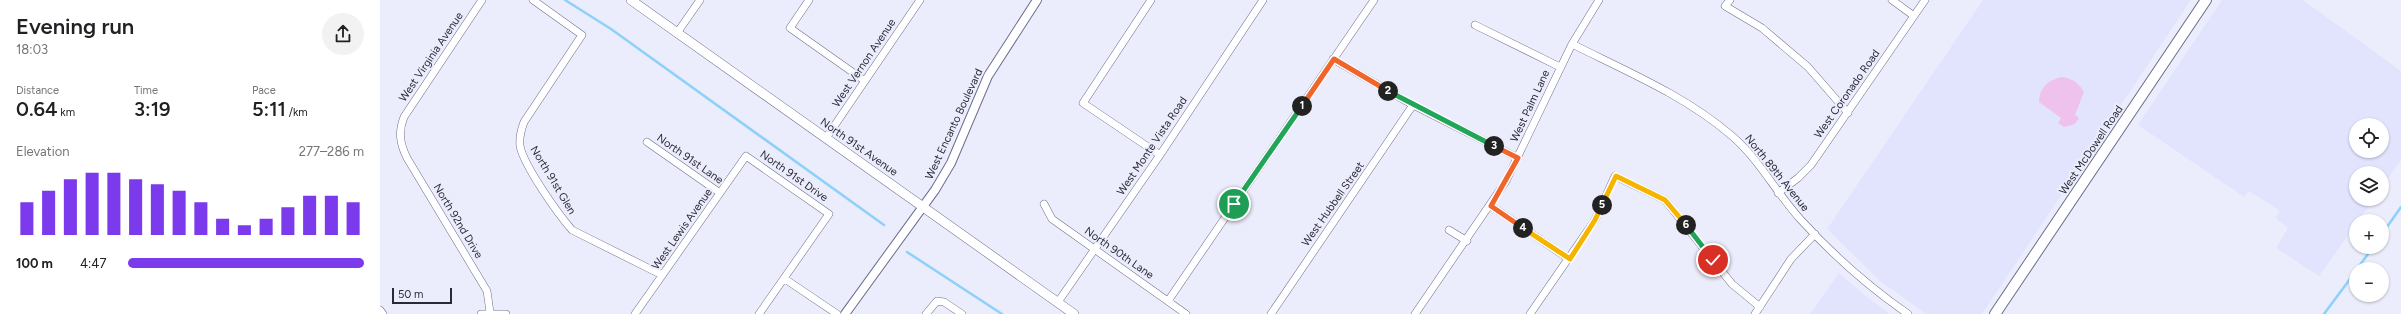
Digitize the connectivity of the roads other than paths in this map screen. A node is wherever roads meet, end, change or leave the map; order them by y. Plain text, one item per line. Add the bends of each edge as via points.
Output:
1 (482, 0) edge
2 (534, 0) edge
3 (630, 0) edge
4 (700, 0) edge
5 (809, 0) edge
6 (920, 0) edge
7 (1037, 0) edge
8 (1151, 0) edge
9 (1263, 0) edge
10 (1374, 0) edge
11 (1599, 0) edge
12 (1730, 0) edge
13 (1892, 0) edge
14 (1925, 0) edge
15 (2206, 0) edge
16 (542, 2) edge
17 (1914, 16) junction
18 (1475, 26) dead end
19 (677, 33) junction
20 (1572, 44) junction
21 (1334, 59) junction
22 (1560, 67) junction
23 (866, 80) junction
24 (1413, 105) junction
25 (1848, 113) junction
26 (400, 127) joint
27 (826, 138) junction
28 (647, 142) dead end
29 (1160, 155) junction
30 (746, 156) joint
31 (1518, 158) junction
32 (720, 193) junction
33 (1778, 193) junction
34 (1044, 204) dead end
35 (1491, 206) junction
36 (923, 207) junction
37 (1449, 230) dead end
38 (1815, 234) junction
39 (1467, 241) junction
40 (1095, 249) junction
41 (1570, 259) junction
42 (662, 275) junction
43 (784, 278) junction
44 (1168, 301) junction
45 (1058, 302) junction
46 (1760, 307) junction
47 (380, 310) edge
48 (490, 312) junction
49 (383, 314) edge
50 (481, 314) edge
51 (506, 314) edge
52 (635, 314) edge
53 (759, 314) edge
54 (837, 314) edge
55 (845, 314) edge
56 (926, 314) edge
57 (962, 314) edge
58 (1074, 314) edge
59 (1186, 314) edge
60 (1271, 314) edge
61 (1415, 314) edge
62 (1530, 314) edge
63 (1755, 314) edge
64 (1908, 314) edge
65 (1995, 314) edge

1 - 26 street, West Virginia Avenue
2 - 16 street
3 - 19 main road, North 91st Avenue
4 - 19 street
5 - 23 street via 790,28
6 - 23 street, West Vernon Avenue
7 - 36 street, West Encanto Boulevard via 988,76 951,163
8 - 29 street via 1083,103
9 - 29 street, West Monte Vista Road
10 - 21 street
11 - 20 street, West Palm Lane
12 - 25 street via 1725,6 1762,28 1808,67
13 - 17 street
14 - 17 street, West Coronado Road
15 - 65 main road, West McDowell Road
16 - 42 street, North 91st Glen via 582,34 524,122 520,134 524,158 561,218 572,230
17 - 25 street, West Coronado Road
18 - 22 street
19 - 27 main road, North 91st Avenue
20 - 22 street, West Palm Lane
20 - 33 street, North 89th Avenue via 1666,92 1709,118 1741,144
21 - 24 street
21 - 44 street
22 - 31 street, West Palm Lane
23 - 27 street, West Vernon Avenue
24 - 31 street
24 - 60 street, West Hubbell Street
25 - 33 street, West Coronado Road via 1805,172
26 - 48 street, North 92nd Drive via 403,150 484,286 490,301
27 - 36 main road, North 91st Avenue
28 - 32 street, North 91st Lane
29 - 40 street, West Monte Vista Road
30 - 32 street, West Lewis Avenue
30 - 43 street, North 91st Drive via 829,214
31 - 35 street, West Palm Lane
32 - 42 street, West Lewis Avenue
33 - 38 street, North 89th Avenue
34 - 40 street, North 90th Lane via 1052,219
35 - 39 street, West Palm Lane
35 - 41 street
36 - 45 main road, North 91st Avenue
36 - 55 street, West Encanto Boulevard
37 - 39 street
38 - 46 street via 1791,259
38 - 64 street, North 89th Avenue via 1870,286
39 - 61 street, West Palm Lane
40 - 44 street, North 90th Lane
40 - 45 street, West Monte Vista Road
41 - 46 street via 1595,220 1616,176 1665,200 1732,284
41 - 62 street
42 - 52 street, West Lewis Avenue
43 - 53 street
43 - 54 street
44 - 59 street, North 90th Lane
45 - 58 main road, North 91st Avenue
46 - 63 street
47 - 49 street
48 - 50 street
48 - 51 street
56 - 57 street via 937,301 944,302

